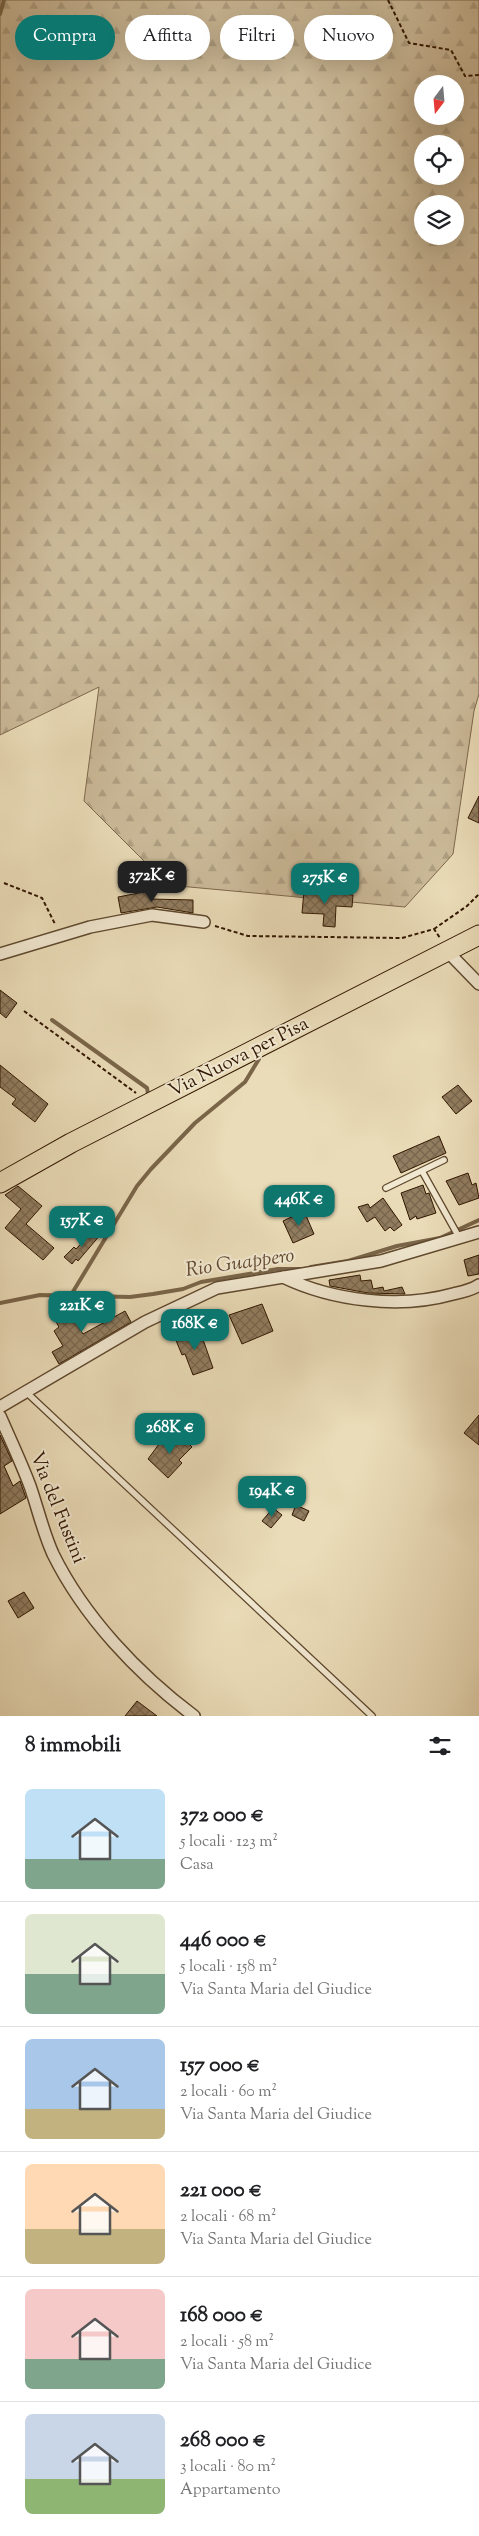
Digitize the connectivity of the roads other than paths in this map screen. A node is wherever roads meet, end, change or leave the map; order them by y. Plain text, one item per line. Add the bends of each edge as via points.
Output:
1 (204, 922) road end
2 (479, 935) edge
3 (447, 951) junction
4 (0, 954) edge
5 (479, 984) edge
6 (444, 1160) dead end
7 (422, 1171) junction
8 (0, 1183) edge
9 (386, 1188) dead end
10 (479, 1232) edge
11 (458, 1236) junction
12 (283, 1277) junction
13 (479, 1285) edge
14 (24, 1391) junction
15 (0, 1407) edge
16 (0, 1416) edge
17 (194, 1716) edge
18 (372, 1716) edge

1 - 4 street via 152,915 90,927
2 - 3 main road, Via Nuova per Pisa
3 - 5 street
3 - 8 main road, Via Nuova per Pisa
6 - 7 lane
7 - 9 lane
7 - 11 lane
10 - 11 street
11 - 12 street via 381,1261
12 - 13 street via 305,1288 333,1295 410,1303
12 - 14 street via 217,1288 145,1322
14 - 15 street
14 - 18 lane
16 - 17 street, Via del Fustini via 30,1485 41,1526 69,1583 102,1628 142,1671

